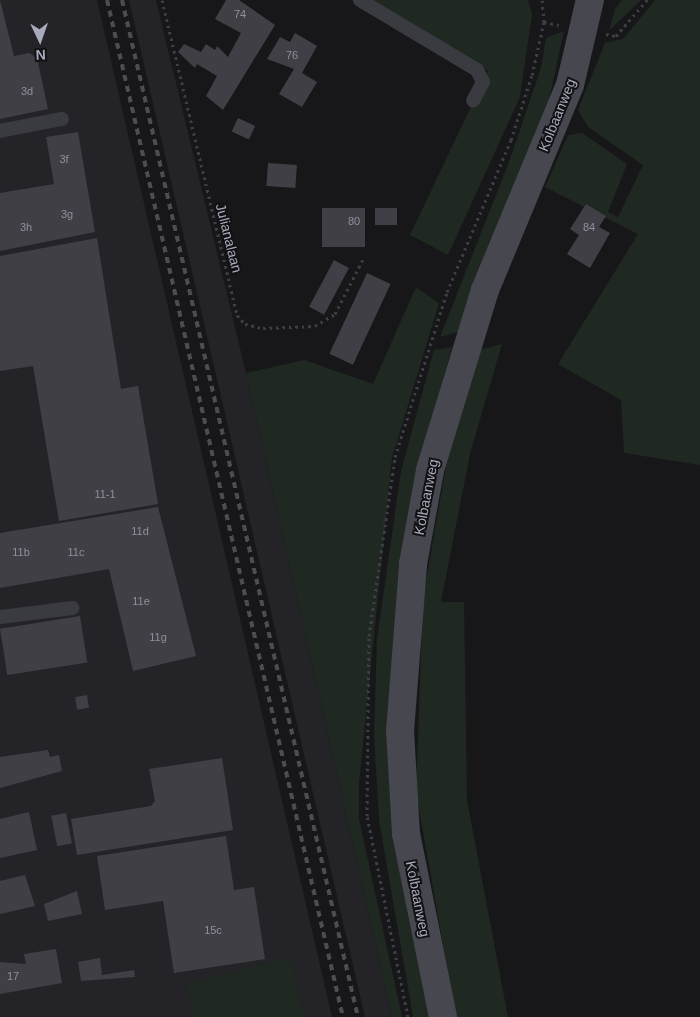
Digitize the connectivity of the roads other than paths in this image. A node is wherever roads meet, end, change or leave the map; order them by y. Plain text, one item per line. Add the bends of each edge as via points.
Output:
1 (360, 0) edge
2 (590, 0) edge
3 (473, 101) dead end
4 (62, 118) dead end
5 (0, 131) edge
6 (72, 608) dead end
7 (0, 617) edge
8 (443, 1017) edge

1 - 3 lane via 477,70 483,82
2 - 8 street, Kolbaanweg via 570,86 479,308 430,470 413,564 400,731 406,834
4 - 5 lane
6 - 7 lane

